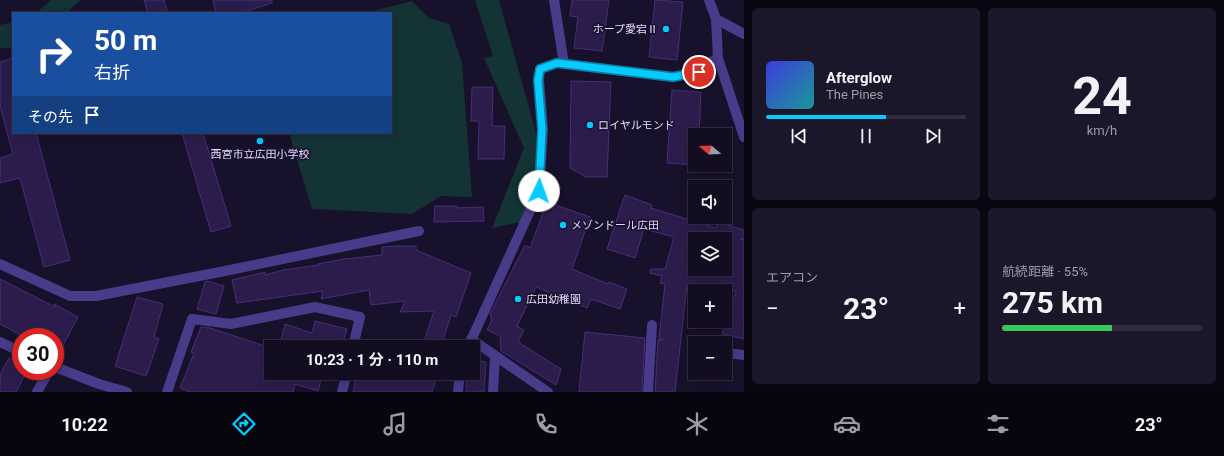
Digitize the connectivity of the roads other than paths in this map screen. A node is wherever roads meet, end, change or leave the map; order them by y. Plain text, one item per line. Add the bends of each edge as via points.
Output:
1 (554, 0) edge
2 (709, 0) edge
3 (716, 19) junction
4 (744, 34) edge
5 (718, 58) junction
6 (564, 64) junction
7 (740, 115) edge
8 (744, 137) edge
9 (419, 231) dead end
10 (0, 264) edge
11 (652, 325) dead end
12 (355, 340) edge
13 (470, 340) edge
14 (0, 342) edge
15 (12, 348) edge
16 (480, 348) edge
17 (732, 354) edge
18 (744, 355) edge
19 (495, 356) junction
20 (64, 370) edge
21 (44, 380) edge
22 (345, 380) edge
23 (459, 380) edge
24 (37, 392) edge
25 (127, 392) edge
26 (167, 392) edge
27 (342, 392) edge
28 (458, 392) edge
29 (494, 392) edge
30 (548, 392) edge
31 (648, 392) edge

1 - 6 street
2 - 3 street
3 - 4 street
3 - 5 street
5 - 6 street via 699,72 673,77
5 - 7 street
6 - 13 street via 557,63 540,69 538,80 542,129 539,191
7 - 8 street
9 - 10 street via 96,296 70,296
11 - 31 street
12 - 26 street via 360,317 315,307 231,324 192,319
14 - 15 street
16 - 19 street
17 - 18 street
19 - 29 street
19 - 30 street
20 - 25 street
21 - 24 street
22 - 27 street
23 - 28 street

